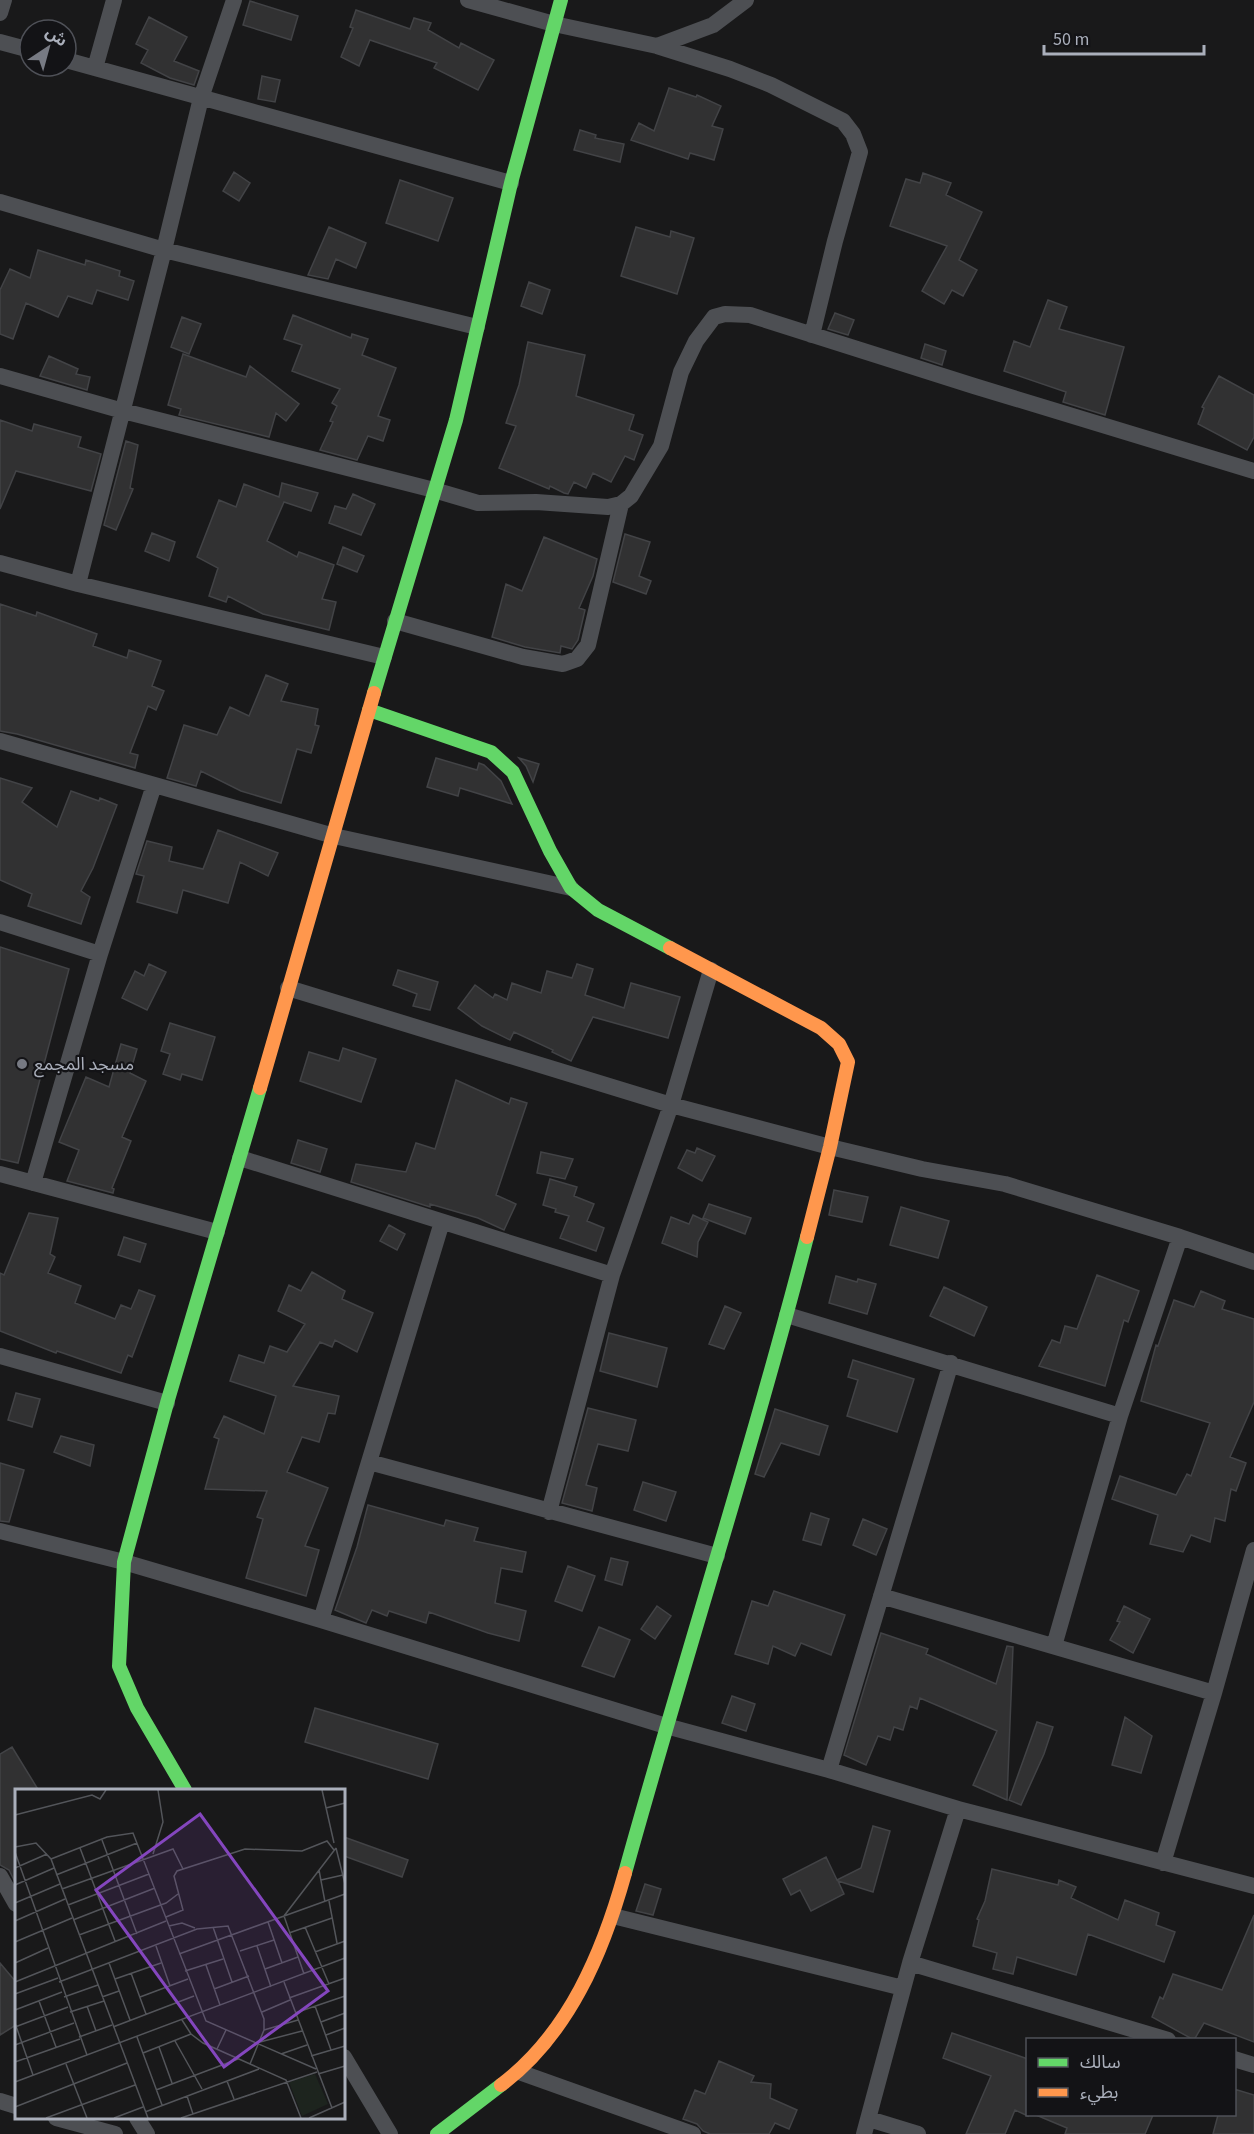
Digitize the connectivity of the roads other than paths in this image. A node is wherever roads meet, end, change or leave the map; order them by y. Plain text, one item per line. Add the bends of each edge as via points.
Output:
1 (4, 0) edge
2 (114, 0) edge
3 (234, 0) edge
4 (468, 0) edge
5 (561, 0) edge
6 (746, 0) edge
7 (0, 13) edge
8 (554, 24) junction
9 (0, 42) edge
10 (657, 46) junction
11 (18, 47) edge
12 (78, 63) edge
13 (95, 68) junction
14 (201, 98) junction
15 (511, 183) junction
16 (0, 202) edge
17 (164, 250) junction
18 (477, 327) junction
19 (812, 335) junction
20 (0, 376) edge
21 (123, 411) junction
22 (1254, 471) edge
23 (434, 490) junction
24 (621, 504) junction
25 (0, 563) edge
26 (78, 584) junction
27 (395, 621) junction
28 (384, 657) junction
29 (369, 710) junction
30 (0, 741) edge
31 (154, 785) junction
32 (333, 836) junction
33 (571, 888) junction
34 (0, 922) edge
35 (100, 954) junction
36 (711, 970) junction
37 (288, 988) junction
38 (671, 1105) junction
39 (830, 1147) junction
40 (240, 1158) junction
41 (0, 1174) edge
42 (33, 1183) junction
43 (442, 1222) junction
44 (217, 1232) junction
45 (1180, 1237) junction
46 (1254, 1262) edge
47 (612, 1275) junction
48 (787, 1315) junction
49 (0, 1356) edge
50 (951, 1363) junction
51 (167, 1403) junction
52 (1120, 1416) junction
53 (369, 1462) junction
54 (549, 1512) junction
55 (0, 1531) edge
56 (1254, 1550) edge
57 (717, 1556) junction
58 (124, 1562) junction
59 (881, 1596) junction
60 (321, 1620) junction
61 (1054, 1646) junction
62 (1214, 1693) junction
63 (666, 1726) junction
64 (829, 1770) junction
65 (184, 1789) edge
66 (958, 1809) junction
67 (1163, 1863) junction
68 (0, 1876) edge
69 (1254, 1886) edge
70 (15, 1902) edge
71 (613, 1916) junction
72 (910, 1963) junction
73 (903, 1988) junction
74 (1161, 2038) edge
75 (345, 2059) edge
76 (1236, 2060) edge
77 (1254, 2065) edge
78 (519, 2072) junction
79 (0, 2101) edge
80 (15, 2106) edge
81 (60, 2119) edge
82 (138, 2119) edge
83 (866, 2127) edge
84 (115, 2134) edge
85 (147, 2134) edge
86 (390, 2134) edge
87 (437, 2134) edge
88 (693, 2134) edge
89 (918, 2134) edge

1 - 7 street
2 - 13 street
3 - 14 street
4 - 8 street
5 - 8 street
6 - 10 street via 713,25
8 - 10 street
8 - 15 street
9 - 11 street
10 - 19 street via 771,85 843,121 853,134 860,152
12 - 13 street
13 - 14 street
14 - 15 street
14 - 17 street
15 - 18 street
16 - 17 street
17 - 18 street
17 - 21 street
18 - 23 street via 456,420
19 - 22 street
19 - 24 street via 750,315 714,316 681,372 661,446 631,496
20 - 21 street
21 - 23 street
21 - 26 street
23 - 24 street via 478,503 609,507
23 - 27 street
24 - 27 street via 588,645 577,659 563,664 523,657
25 - 26 street
26 - 28 street
27 - 28 street
28 - 29 street
29 - 32 street
29 - 33 street via 491,752 499,759 513,772
30 - 31 street
31 - 32 street
31 - 35 street
32 - 33 street
32 - 37 street
33 - 36 street via 598,910
34 - 35 street
35 - 42 street
36 - 38 street
36 - 39 street via 821,1028 839,1044 848,1062
37 - 38 street
37 - 40 street
38 - 39 street
38 - 47 street
39 - 45 street via 1005,1184
39 - 48 street
40 - 43 street
40 - 44 street
41 - 42 street
42 - 44 street
43 - 47 street
43 - 53 street
44 - 51 street
45 - 46 street
45 - 52 street
47 - 54 street
48 - 50 street
48 - 57 street
49 - 51 street
50 - 52 street
50 - 59 street
51 - 58 street
52 - 61 street
53 - 54 street
53 - 60 street
54 - 57 street
55 - 58 street
56 - 62 street
57 - 63 street
58 - 60 street
58 - 65 street via 119,1666 137,1708
59 - 61 street
59 - 64 street
60 - 63 street
61 - 62 street
62 - 67 street
63 - 64 street
63 - 71 street
64 - 66 street
66 - 67 street
66 - 72 street
67 - 69 street
68 - 70 street
71 - 73 street
71 - 78 street via 583,1986 555,2032
72 - 73 street
72 - 74 street
73 - 83 street
75 - 86 street
76 - 77 street
78 - 87 street
78 - 88 street
79 - 80 street
81 - 84 street
82 - 85 street
83 - 89 street

